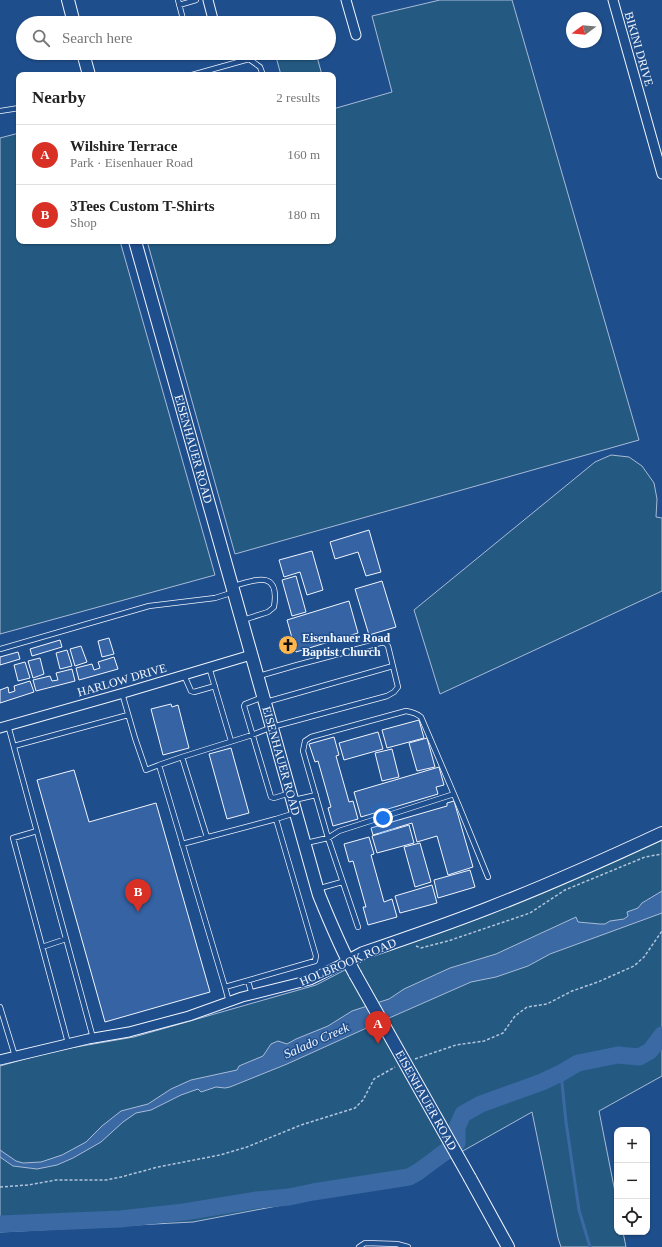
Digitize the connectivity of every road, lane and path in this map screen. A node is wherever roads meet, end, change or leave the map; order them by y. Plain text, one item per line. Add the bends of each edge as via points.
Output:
1 (68, 0) edge
2 (196, 0) edge
3 (208, 0) edge
4 (346, 0) edge
5 (613, 0) edge
6 (178, 2) edge
7 (72, 16) edge
8 (182, 16) edge
9 (212, 16) edge
10 (356, 35) dead end
11 (85, 60) edge
12 (245, 60) edge
13 (250, 60) edge
14 (88, 72) edge
15 (203, 72) edge
16 (262, 72) edge
17 (16, 108) edge
18 (0, 111) edge
19 (662, 174) edge
20 (136, 244) edge
21 (233, 589) junction
22 (242, 620) junction
23 (0, 649) edge
24 (251, 655) junction
25 (393, 666) junction
26 (209, 667) junction
27 (183, 675) junction
28 (257, 677) junction
29 (215, 686) junction
30 (122, 693) junction
31 (264, 700) junction
32 (128, 715) junction
33 (4, 726) edge
34 (272, 728) junction
35 (252, 735) junction
36 (231, 741) junction
37 (14, 746) junction
38 (182, 756) junction
39 (158, 765) junction
40 (454, 794) junction
41 (316, 795) junction
42 (291, 797) junction
43 (295, 812) junction
44 (276, 818) junction
45 (37, 831) junction
46 (662, 833) edge
47 (207, 837) junction
48 (328, 838) junction
49 (304, 843) junction
50 (182, 844) junction
51 (662, 854) edge
52 (488, 877) dead end
53 (342, 882) junction
54 (318, 890) junction
55 (358, 927) dead end
56 (662, 931) edge
57 (66, 939) junction
58 (402, 940) junction
59 (42, 946) junction
60 (348, 961) junction
61 (248, 981) junction
62 (225, 987) junction
63 (252, 995) junction
64 (229, 1002) junction
65 (0, 1007) edge
66 (93, 1038) junction
67 (68, 1043) junction
68 (15, 1056) junction
69 (0, 1060) edge
70 (411, 1061) dead end
71 (399, 1065) dead end
72 (0, 1186) edge
73 (359, 1247) edge
74 (408, 1247) edge
75 (508, 1247) edge

1 - 7 main road
2 - 6 lane
3 - 9 street
4 - 10 street
5 - 19 street, BIKINI DRIVE
6 - 8 lane
11 - 14 main road
12 - 15 lane
13 - 16 lane via 260,67
17 - 18 lane
20 - 21 main road, EISENHAUER ROAD
21 - 22 main road, EISENHAUER ROAD
21 - 22 lane via 259,579 265,579 273,587 274,607 268,612
21 - 23 lane via 215,598 149,606
22 - 24 main road, EISENHAUER ROAD
24 - 26 street, HARLOW DRIVE
24 - 28 main road, EISENHAUER ROAD
25 - 28 lane via 388,646 380,643
25 - 31 lane
25 - 34 lane via 398,687 387,696
26 - 27 street, HARLOW DRIVE
26 - 29 lane
27 - 29 lane via 191,691
27 - 30 street, HARLOW DRIVE
28 - 31 main road, EISENHAUER ROAD
29 - 36 lane
30 - 32 lane
30 - 33 street, HARLOW DRIVE
31 - 34 main road, EISENHAUER ROAD
31 - 35 lane via 244,706
32 - 37 lane
32 - 39 lane via 146,770
33 - 37 lane
34 - 35 lane
34 - 42 main road, EISENHAUER ROAD
35 - 36 lane
35 - 42 lane via 271,797
36 - 38 lane
37 - 45 lane
38 - 39 lane
38 - 47 lane
39 - 50 lane
40 - 41 lane via 421,717 406,711 311,737 305,742 303,751
40 - 48 lane via 339,831
40 - 52 lane
41 - 42 lane
41 - 48 lane
42 - 43 main road, EISENHAUER ROAD
43 - 44 lane
43 - 49 main road, EISENHAUER ROAD
44 - 47 lane
44 - 61 lane via 316,956 315,961
45 - 57 lane
45 - 59 lane via 13,838
46 - 58 main road, HOLBROOK ROAD via 592,866 486,910
47 - 50 lane
48 - 49 lane
48 - 53 lane
49 - 54 main road, EISENHAUER ROAD
50 - 62 lane
51 - 58 path via 645,856 565,890 530,913 448,941 420,948
53 - 54 lane
53 - 55 lane
54 - 60 main road, EISENHAUER ROAD
56 - 70 path via 644,957 634,966 547,1004 527,1007 515,1016 503,1033 484,1041 456,1045
57 - 59 lane
57 - 66 lane
58 - 60 main road, HOLBROOK ROAD via 363,953
59 - 67 lane
60 - 63 street, HOLBROOK ROAD via 310,980
60 - 75 main road, EISENHAUER ROAD, bridge
61 - 62 lane
61 - 63 lane
62 - 64 lane
63 - 64 street, HOLBROOK ROAD
64 - 66 street, HOLBROOK ROAD via 129,1032
65 - 68 lane
66 - 67 street, HOLBROOK ROAD
67 - 68 street, HOLBROOK ROAD
68 - 69 street, HOLBROOK ROAD
71 - 72 path via 374,1078 363,1100 355,1108 300,1125 248,1147 106,1180 56,1180
73 - 74 lane via 365,1243

